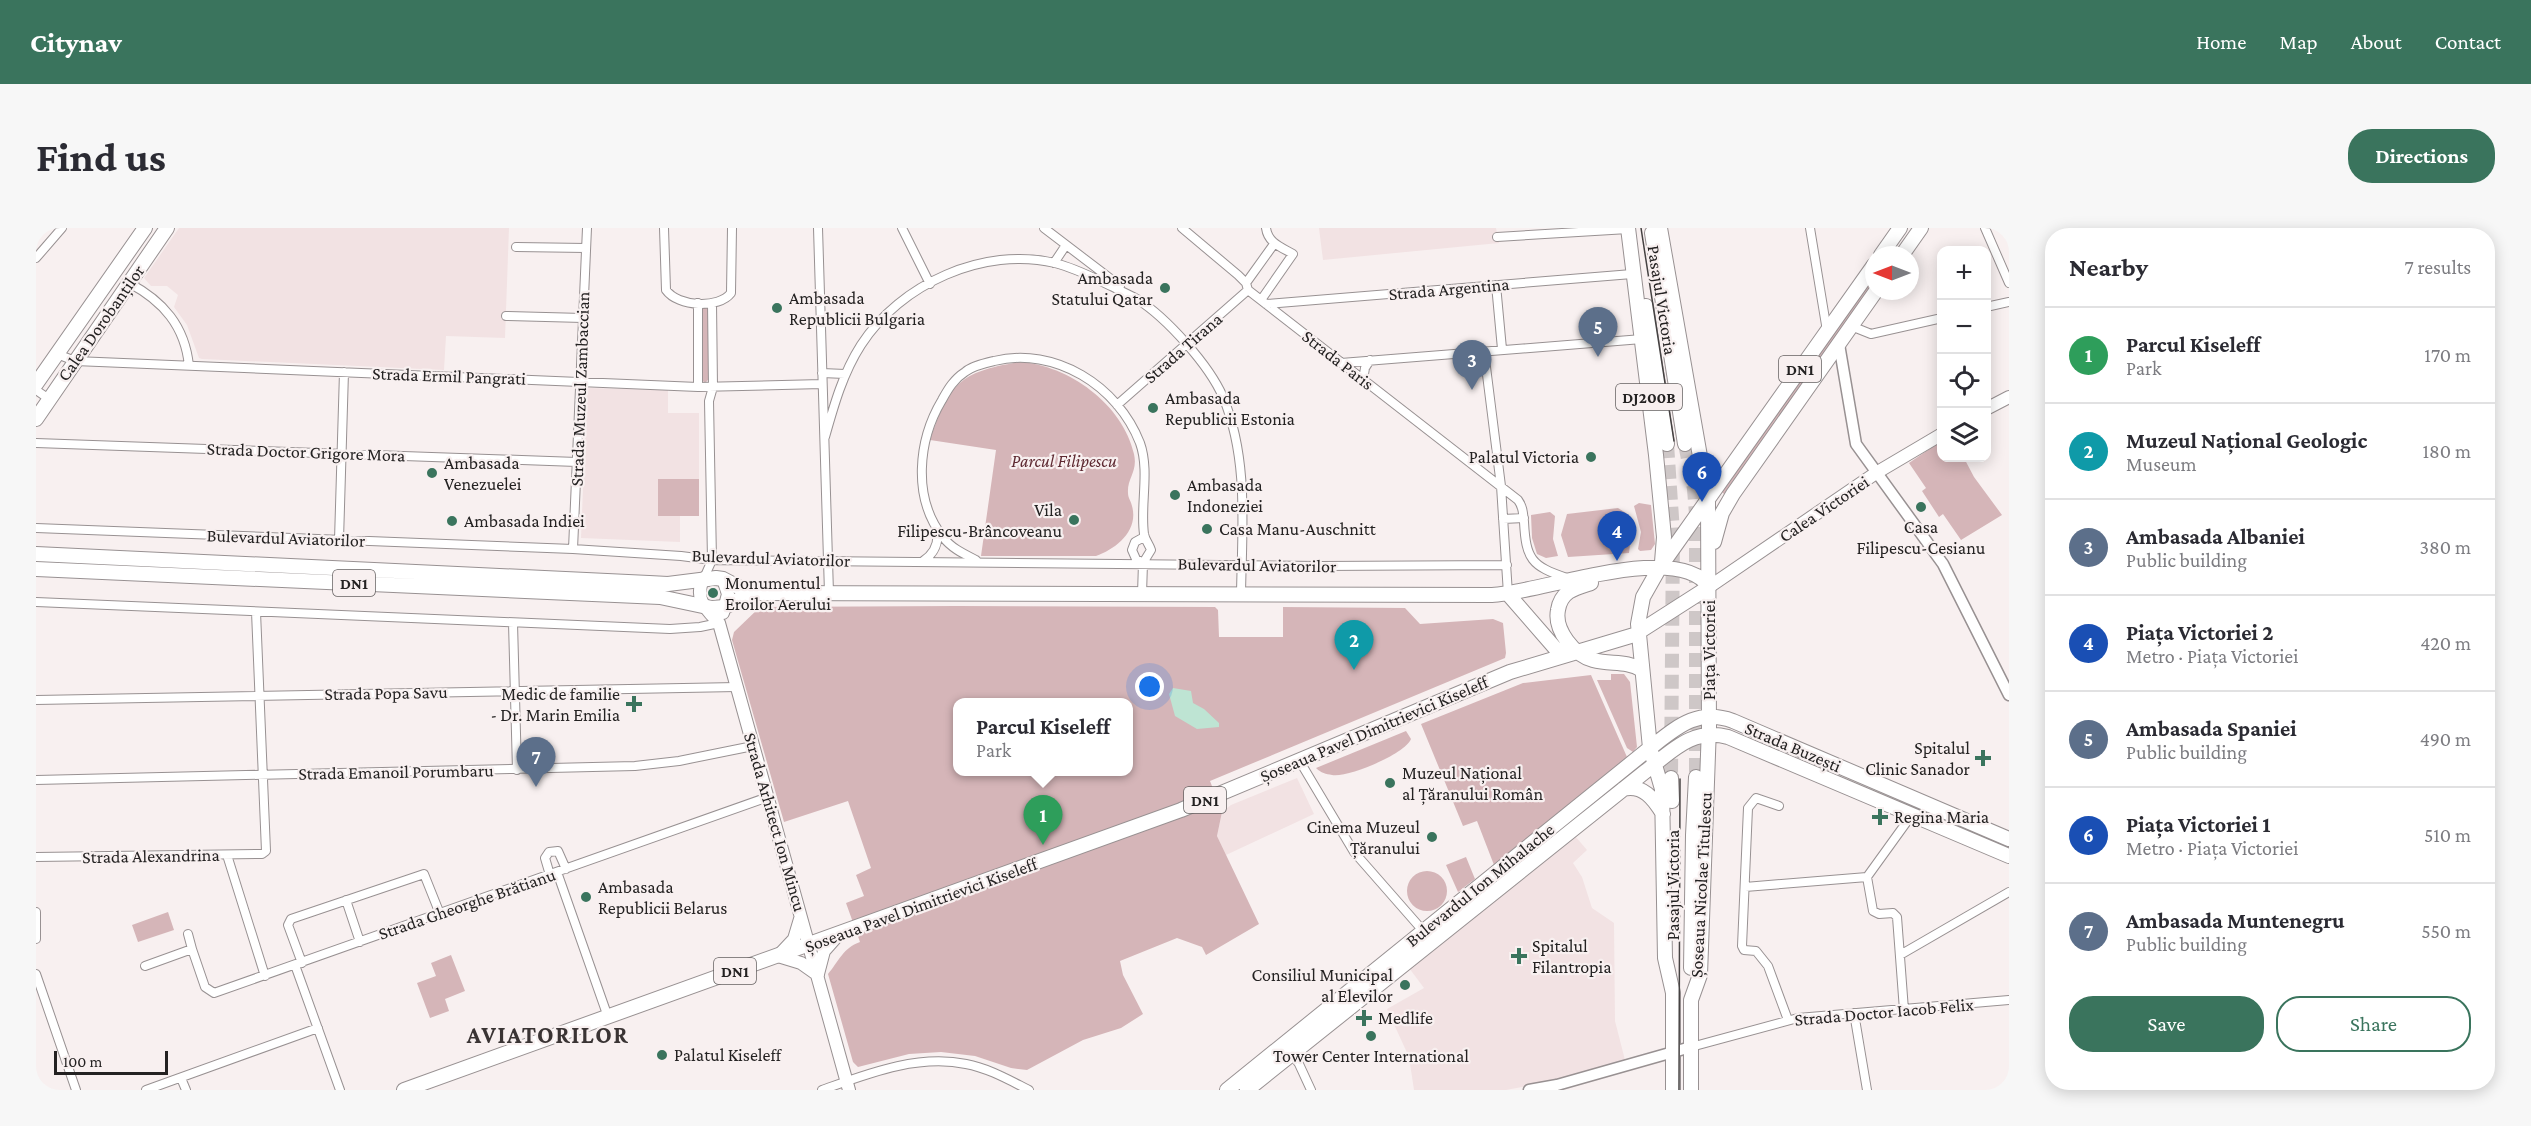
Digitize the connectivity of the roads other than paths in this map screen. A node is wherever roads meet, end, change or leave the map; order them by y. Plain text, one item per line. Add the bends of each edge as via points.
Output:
1 (62, 228) edge
2 (145, 228) edge
3 (167, 228) edge
4 (586, 228) edge
5 (664, 228) edge
6 (732, 228) edge
7 (818, 228) edge
8 (902, 228) edge
9 (1044, 228) edge
10 (1182, 228) edge
11 (1266, 228) edge
12 (1628, 228) edge
13 (1635, 228) edge
14 (1651, 228) edge
15 (1660, 228) edge
16 (1810, 228) edge
17 (1900, 228) edge
18 (1921, 228) edge
19 (1985, 228) edge
20 (1497, 237) dead end
21 (1274, 244) junction
22 (1066, 245) junction
23 (1887, 246) edge
24 (1908, 246) edge
25 (516, 247) dead end
26 (586, 248) junction
27 (36, 258) edge
28 (1054, 263) junction
29 (1632, 274) junction
30 (1865, 278) edge
31 (129, 283) junction
32 (2009, 283) edge
33 (930, 284) junction
34 (1496, 285) junction
35 (1247, 287) junction
36 (1137, 299) junction
37 (1870, 300) edge
38 (1822, 301) junction
39 (1263, 302) junction
40 (2009, 302) edge
41 (698, 303) junction
42 (712, 303) junction
43 (1991, 307) edge
44 (1842, 310) junction
45 (506, 316) dead end
46 (583, 318) junction
47 (1937, 319) edge
48 (1851, 327) junction
49 (1827, 331) junction
50 (1642, 339) junction
51 (1839, 344) junction
52 (1186, 346) junction
53 (1502, 349) junction
54 (1484, 351) junction
55 (57, 354) junction
56 (1370, 360) junction
57 (75, 361) junction
58 (1341, 363) junction
59 (189, 366) junction
60 (344, 372) junction
61 (822, 373) junction
62 (845, 374) junction
63 (1363, 380) junction
64 (37, 381) edge
65 (580, 381) junction
66 (822, 384) junction
67 (698, 387) junction
68 (712, 387) junction
69 (53, 393) junction
70 (2009, 397) edge
71 (709, 401) junction
72 (1117, 405) junction
73 (1988, 408) edge
74 (36, 418) edge
75 (1937, 436) edge
76 (825, 437) junction
77 (36, 442) edge
78 (1666, 444) tunnel mouth
79 (1685, 444) tunnel mouth
80 (341, 453) junction
81 (577, 462) junction
82 (1702, 462) junction
83 (1728, 471) junction
84 (1876, 473) junction
85 (1501, 486) junction
86 (1708, 502) junction
87 (1524, 518) junction
88 (1503, 519) junction
89 (36, 528) edge
90 (937, 529) junction
91 (1144, 537) junction
92 (339, 540) junction
93 (1133, 546) junction
94 (573, 549) junction
95 (36, 554) edge
96 (712, 560) junction
97 (828, 561) junction
98 (923, 561) junction
99 (979, 562) junction
100 (1109, 563) junction
101 (1143, 563) junction
102 (1507, 565) junction
103 (1241, 566) junction
104 (1660, 567) junction
105 (1709, 568) junction
106 (36, 569) edge
107 (1621, 572) junction
108 (704, 578) junction
109 (723, 579) junction
110 (1571, 579) junction
111 (1709, 587) junction
112 (750, 593) junction
113 (829, 593) junction
114 (1142, 594) junction
115 (1241, 594) junction
116 (1508, 594) junction
117 (36, 602) edge
118 (725, 607) junction
119 (706, 608) junction
120 (256, 612) junction
121 (513, 622) junction
122 (719, 623) junction
123 (1638, 632) junction
124 (1573, 654) junction
125 (1642, 670) junction
126 (737, 687) junction
127 (515, 690) junction
128 (259, 695) junction
129 (2009, 695) edge
130 (36, 700) edge
131 (1709, 716) junction
132 (1708, 734) junction
133 (753, 746) junction
134 (1650, 748) junction
135 (1299, 760) junction
136 (1655, 764) junction
137 (517, 770) junction
138 (263, 774) junction
139 (1696, 777) tunnel mouth
140 (1671, 778) tunnel mouth
141 (36, 780) edge
142 (1623, 789) junction
143 (768, 797) junction
144 (1779, 807) dead end
145 (1664, 814) junction
146 (1911, 816) junction
147 (2009, 839) edge
148 (227, 855) junction
149 (2009, 856) edge
150 (36, 857) edge
151 (566, 869) junction
152 (553, 874) junction
153 (1867, 877) junction
154 (1745, 886) junction
155 (2009, 892) edge
156 (346, 900) junction
157 (36, 912) edge
158 (440, 914) junction
159 (801, 915) junction
160 (188, 934) dead end
161 (839, 934) junction
162 (1428, 936) junction
163 (36, 939) edge
164 (360, 942) junction
165 (809, 945) junction
166 (192, 949) junction
167 (1900, 955) junction
168 (778, 956) junction
169 (298, 964) junction
170 (145, 966) dead end
171 (36, 974) edge
172 (818, 975) junction
173 (265, 976) junction
174 (1673, 993) junction
175 (1691, 1000) junction
176 (2009, 1000) edge
177 (1904, 1010) junction
178 (1854, 1013) junction
179 (608, 1017) junction
180 (1788, 1020) junction
181 (1691, 1027) junction
182 (318, 1028) junction
183 (1712, 1040) junction
184 (1691, 1047) junction
185 (1672, 1052) junction
186 (1292, 1054) junction
187 (181, 1078) junction
188 (848, 1086) edge
189 (76, 1090) edge
190 (146, 1090) edge
191 (186, 1090) edge
192 (340, 1090) edge
193 (404, 1090) edge
194 (822, 1090) edge
195 (1029, 1090) edge
196 (1227, 1090) edge
197 (1247, 1090) edge
198 (1311, 1090) edge
199 (1528, 1090) edge
200 (1672, 1090) edge
201 (1691, 1090) edge
202 (1867, 1090) edge

1 - 27 street
2 - 55 main road, Calea Dorobanților
3 - 31 main road, Calea Dorobanților
4 - 26 street, Strada Muzeul Zambaccian
5 - 41 street via 666,290 675,299
6 - 42 street via 732,288 726,298
7 - 61 street
8 - 33 street
9 - 22 street
10 - 35 street, Strada Paris
11 - 21 street
12 - 13 main road
12 - 20 street
12 - 29 main road, DJ200B
13 - 78 main road, Pasajul Victoria
14 - 79 main road, Pasajul Victoria
15 - 82 main road, DJ200B
16 - 38 street
17 - 23 main road
18 - 24 main road
19 - 32 street
21 - 35 street, Strada Tirana
21 - 39 street via 1293,254
22 - 28 street
22 - 36 street
25 - 26 street
26 - 46 street, Strada Muzeul Zambaccian
28 - 33 street via 985,262
28 - 36 street
29 - 34 street, Strada Argentina
29 - 50 main road, DJ200B
30 - 44 main road, DN1
31 - 57 main road, Calea Dorobanților
31 - 59 street via 151,295 168,313 187,351
33 - 62 street via 900,303 872,330
34 - 39 street, Strada Argentina
34 - 53 street
35 - 39 street, Strada Paris
35 - 52 street, Strada Tirana
36 - 52 street
37 - 48 main road, DN1
38 - 44 street via 1831,309
38 - 49 street
39 - 58 street, Strada Paris
40 - 43 street
41 - 42 street
41 - 67 street
42 - 68 street
44 - 49 main road, DN1
45 - 46 street
46 - 65 street, Strada Muzeul Zambaccian
47 - 48 street via 1871,334
48 - 51 main road, DN1
49 - 83 main road, DN1
50 - 53 street
50 - 104 main road, DJ200B via 1664,537
51 - 84 street via 1853,437
51 - 105 main road, DN1 via 1729,500 1716,532
52 - 72 street, Strada Tirana
52 - 103 street via 1218,387 1236,439 1241,483
53 - 54 street
54 - 56 street
54 - 85 street
55 - 57 street, Strada Ermil Pangrati
55 - 64 main road, Calea Dorobanților
56 - 58 street
56 - 63 street
57 - 59 street, Strada Ermil Pangrati
57 - 69 main road, Calea Dorobanților
58 - 63 street, Strada Paris
59 - 60 street, Strada Ermil Pangrati
60 - 65 street, Strada Ermil Pangrati
60 - 80 street
61 - 62 street
61 - 66 street
62 - 76 street
63 - 85 street, Strada Paris
64 - 69 street
64 - 69 street
65 - 67 street, Strada Ermil Pangrati
65 - 81 street, Strada Muzeul Zambaccian
66 - 68 street, Strada Ermil Pangrati
66 - 76 street
67 - 68 street, Strada Ermil Pangrati
67 - 71 street
68 - 71 street
69 - 74 main road, Calea Dorobanților
70 - 73 main road
71 - 96 street
72 - 90 street via 1086,377 1052,361 1010,357 965,371 950,386 924,441 922,477
72 - 91 street via 1141,445
75 - 84 main road, Calea Victoriei
76 - 97 street
77 - 80 street, Strada Doctor Grigore Mora
80 - 81 street, Strada Doctor Grigore Mora
80 - 92 street
81 - 94 street, Strada Muzeul Zambaccian
82 - 83 main road via 1713,472
82 - 86 main road, DJ200B
83 - 86 main road, DN1
84 - 111 main road, Calea Victoriei
84 - 129 street via 1943,564
85 - 87 street, Strada Paris via 1521,504
85 - 88 street
86 - 104 main road, DN1
86 - 105 main road, Piața Victoriei
87 - 88 street
87 - 110 street via 1525,544 1531,559 1542,569
88 - 102 street
89 - 92 street, Bulevardul Aviatorilor
90 - 98 street via 933,553
90 - 99 street via 948,543
91 - 93 street
91 - 101 street via 1151,550
92 - 94 street, Bulevardul Aviatorilor
93 - 100 street via 1123,557
93 - 101 street via 1134,556
94 - 96 street, Bulevardul Aviatorilor
95 - 108 main road, Bulevardul Aviatorilor / DN1 via 671,583
96 - 97 street, Bulevardul Aviatorilor
96 - 108 street
96 - 109 street
97 - 98 street, Bulevardul Aviatorilor
97 - 113 street
98 - 99 street, Bulevardul Aviatorilor
99 - 100 street, Bulevardul Aviatorilor
100 - 101 street, Bulevardul Aviatorilor
101 - 103 street, Bulevardul Aviatorilor
101 - 114 street
102 - 103 street, Bulevardul Aviatorilor
102 - 116 street
103 - 115 street
104 - 107 main road, Piața Victoriei / DN1
104 - 111 main road, Piața Victoriei via 1693,573
104 - 123 main road, DN1 via 1640,605
105 - 111 main road, Piața Victoriei / DN1
106 - 119 main road, DN1 via 672,598
107 - 110 main road, Piața Victoriei / DN1
107 - 124 main road via 1572,589 1562,598 1557,616 1559,627
108 - 109 main road, DN1
108 - 119 main road via 699,593
109 - 112 main road, DN1
109 - 118 main road via 728,594
110 - 116 main road, Piața Victoriei / DN1
111 - 123 main road, Piața Victoriei / DN1
111 - 131 main road, Piața Victoriei
112 - 113 main road, Bulevardul Aviatorilor / DN1
112 - 118 main road
113 - 114 main road, Bulevardul Aviatorilor / DN1
114 - 115 main road, Bulevardul Aviatorilor / DN1
115 - 116 main road, Bulevardul Aviatorilor / DN1
116 - 124 main road via 1555,648
117 - 120 street
118 - 119 main road
118 - 122 main road
119 - 122 main road, Strada Arhitect Ion Mincu
120 - 121 street
120 - 128 street
121 - 122 street via 669,629
121 - 127 street
122 - 126 main road, Strada Arhitect Ion Mincu
123 - 124 main road, Piața Victoriei / DN1
123 - 125 main road
124 - 125 main road via 1629,663
124 - 135 main road, Șoseaua Pavel Dimitrievici Kiseleff / DN1 via 1510,672
125 - 134 main road
126 - 127 street, Strada Popa Savu
126 - 133 main road, Strada Arhitect Ion Mincu
127 - 128 street, Strada Popa Savu
127 - 137 street
128 - 130 street, Strada Popa Savu
128 - 138 street
131 - 132 main road, Șoseaua Nicolae Titulescu
131 - 134 main road, Piața Victoriei via 1679,726
131 - 147 main road, Strada Buzești via 1734,722
132 - 136 main road via 1688,739
132 - 146 main road, Strada Buzești via 1728,737
132 - 175 main road, Șoseaua Nicolae Titulescu via 1700,975
133 - 137 street, Strada Emanoil Porumbaru via 657,764
133 - 143 main road, Strada Arhitect Ion Mincu
134 - 136 main road
134 - 162 main road, Bulevardul Ion Mihalache
135 - 161 main road, Șoseaua Pavel Dimitrievici Kiseleff / DN1 via 1154,821
135 - 162 street via 1353,852
136 - 142 main road, Bulevardul Ion Mihalache
136 - 145 main road, Șoseaua Nicolae Titulescu
137 - 138 street, Strada Emanoil Porumbaru
138 - 141 street, Strada Emanoil Porumbaru
138 - 148 street, Strada Alexandrina via 266,851
139 - 175 main road, Pasajul Victoria
140 - 174 main road, Pasajul Victoria
142 - 145 main road via 1637,788 1647,793
142 - 162 main road, Bulevardul Ion Mihalache
143 - 151 street, Strada Gheorghe Brătianu
143 - 159 main road, Strada Arhitect Ion Mincu
144 - 154 street via 1761,798 1752,800 1748,808
145 - 174 main road, Șoseaua Nicolae Titulescu via 1665,958
146 - 149 main road, Strada Buzești
146 - 153 street
148 - 150 street, Strada Alexandrina
148 - 173 street
151 - 152 street, Strada Gheorghe Brătianu
151 - 152 street via 558,851 549,852 545,858
152 - 158 street, Strada Gheorghe Brătianu
152 - 179 street
153 - 154 street
153 - 167 street via 1873,911 1895,914
154 - 180 street via 1743,948 1756,951 1766,962
155 - 167 street
156 - 158 street via 424,874
156 - 164 street
156 - 169 street via 289,920
157 - 163 street
158 - 164 street, Strada Gheorghe Brătianu
159 - 165 main road, Strada Arhitect Ion Mincu
159 - 168 main road via 794,939
160 - 166 street, Strada Gheorghe Brătianu
161 - 165 main road, Șoseaua Pavel Dimitrievici Kiseleff / DN1
161 - 172 main road via 824,951
162 - 186 main road, Bulevardul Ion Mihalache
162 - 196 main road, Bulevardul Ion Mihalache
164 - 169 street, Strada Gheorghe Brătianu
165 - 168 main road, Șoseaua Pavel Dimitrievici Kiseleff / DN1
165 - 172 main road, Strada Arhitect Ion Mincu
166 - 170 street
166 - 173 street, Strada Gheorghe Brătianu via 205,987 214,993
167 - 177 street
168 - 172 main road via 801,963
168 - 179 main road, Șoseaua Pavel Dimitrievici Kiseleff / DN1
169 - 173 street, Strada Gheorghe Brătianu
169 - 182 street
171 - 189 street
172 - 188 main road, Strada Arhitect Ion Mincu
174 - 185 main road, Șoseaua Nicolae Titulescu
175 - 181 main road, Șoseaua Nicolae Titulescu
176 - 177 street, Strada Doctor Iacob Felix
177 - 178 street, Strada Doctor Iacob Felix
178 - 180 street, Strada Doctor Iacob Felix
178 - 202 street
179 - 193 main road, Șoseaua Pavel Dimitrievici Kiseleff / DN1
180 - 183 street, Strada Doctor Iacob Felix
181 - 183 street via 1698,1035
181 - 184 main road, Șoseaua Nicolae Titulescu
182 - 187 street
182 - 192 street
183 - 184 street, Strada Doctor Iacob Felix
184 - 185 street
184 - 201 main road, Șoseaua Nicolae Titulescu
185 - 199 street
185 - 200 main road, Șoseaua Nicolae Titulescu
186 - 197 main road, Bulevardul Ion Mihalache
186 - 198 street
187 - 190 street
187 - 191 street
188 - 194 street
188 - 195 street via 900,1066 936,1061 979,1067

